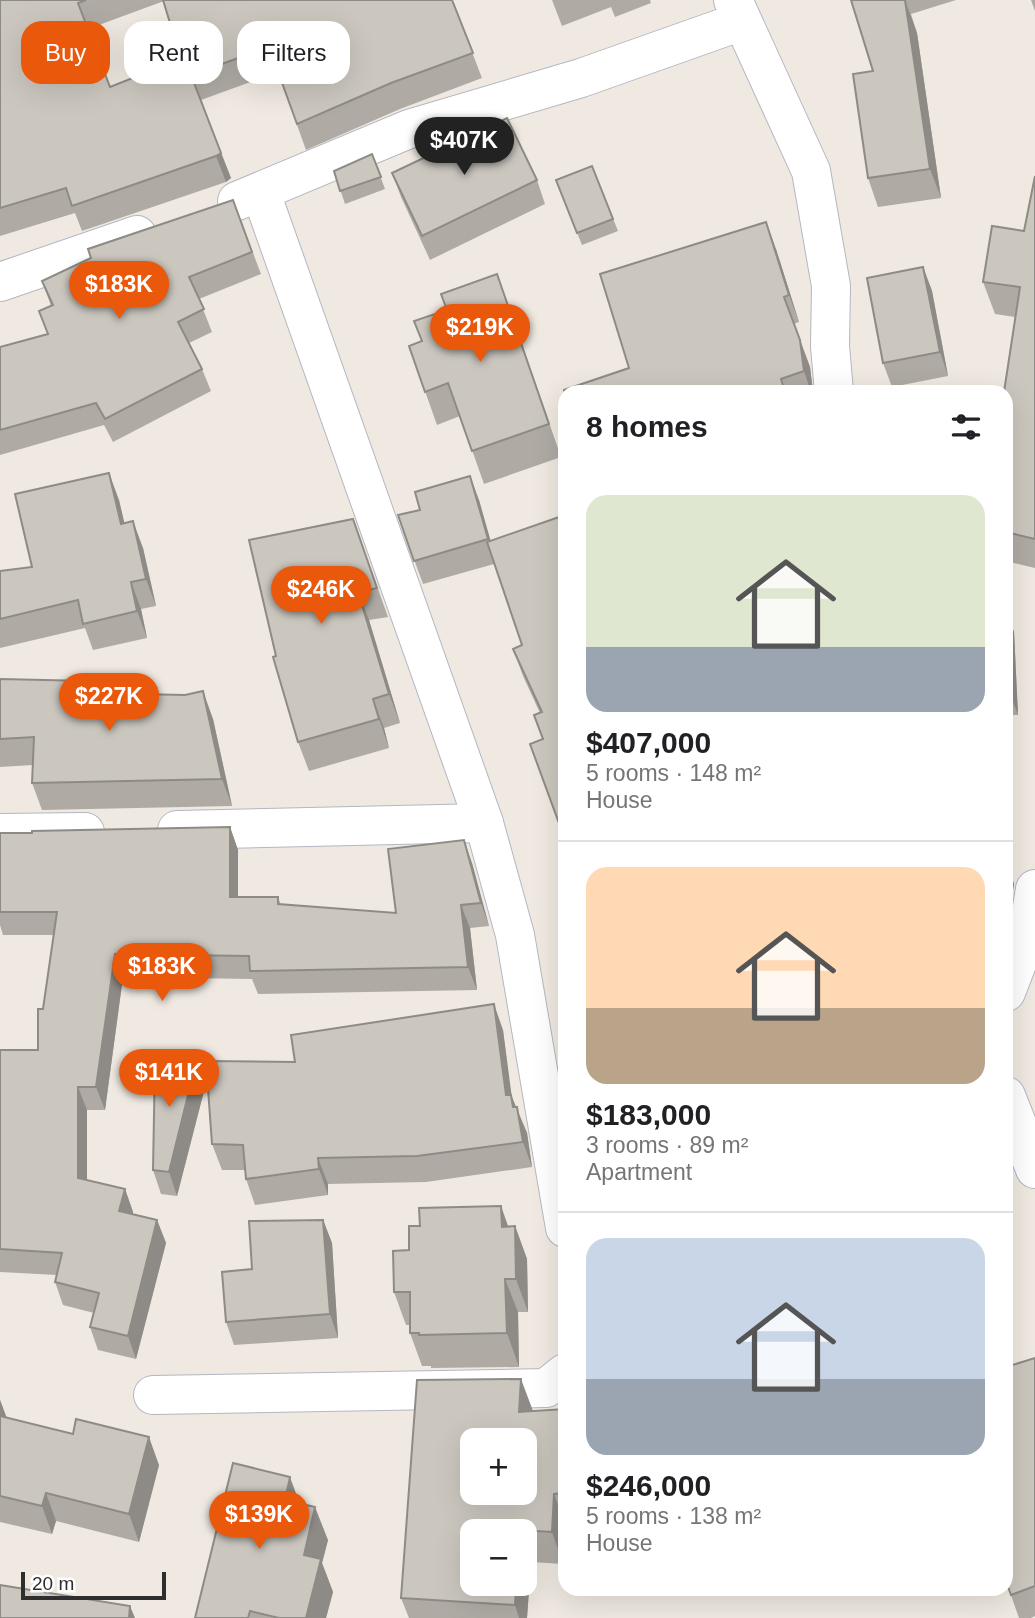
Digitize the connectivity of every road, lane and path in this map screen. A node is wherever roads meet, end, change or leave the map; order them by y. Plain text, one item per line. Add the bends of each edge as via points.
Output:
1 (738, 10) edge
2 (261, 193) junction
3 (209, 211) edge
4 (169, 224) edge
5 (0, 282) edge
6 (833, 385) edge
7 (484, 823) junction
8 (0, 833) edge
9 (1035, 889) edge
10 (1013, 974) edge
11 (1035, 1001) edge
12 (1013, 1002) edge
13 (1013, 1114) edge
14 (1035, 1169) edge
15 (558, 1187) edge
16 (558, 1379) edge
17 (153, 1395) dead end

1 - 2 street via 581,78 409,128
1 - 6 street via 811,170 831,286
2 - 3 street
2 - 7 street
4 - 5 street
7 - 8 street
7 - 15 street via 515,935
9 - 10 street via 1027,939
11 - 12 street
13 - 14 street
16 - 17 street via 546,1388

